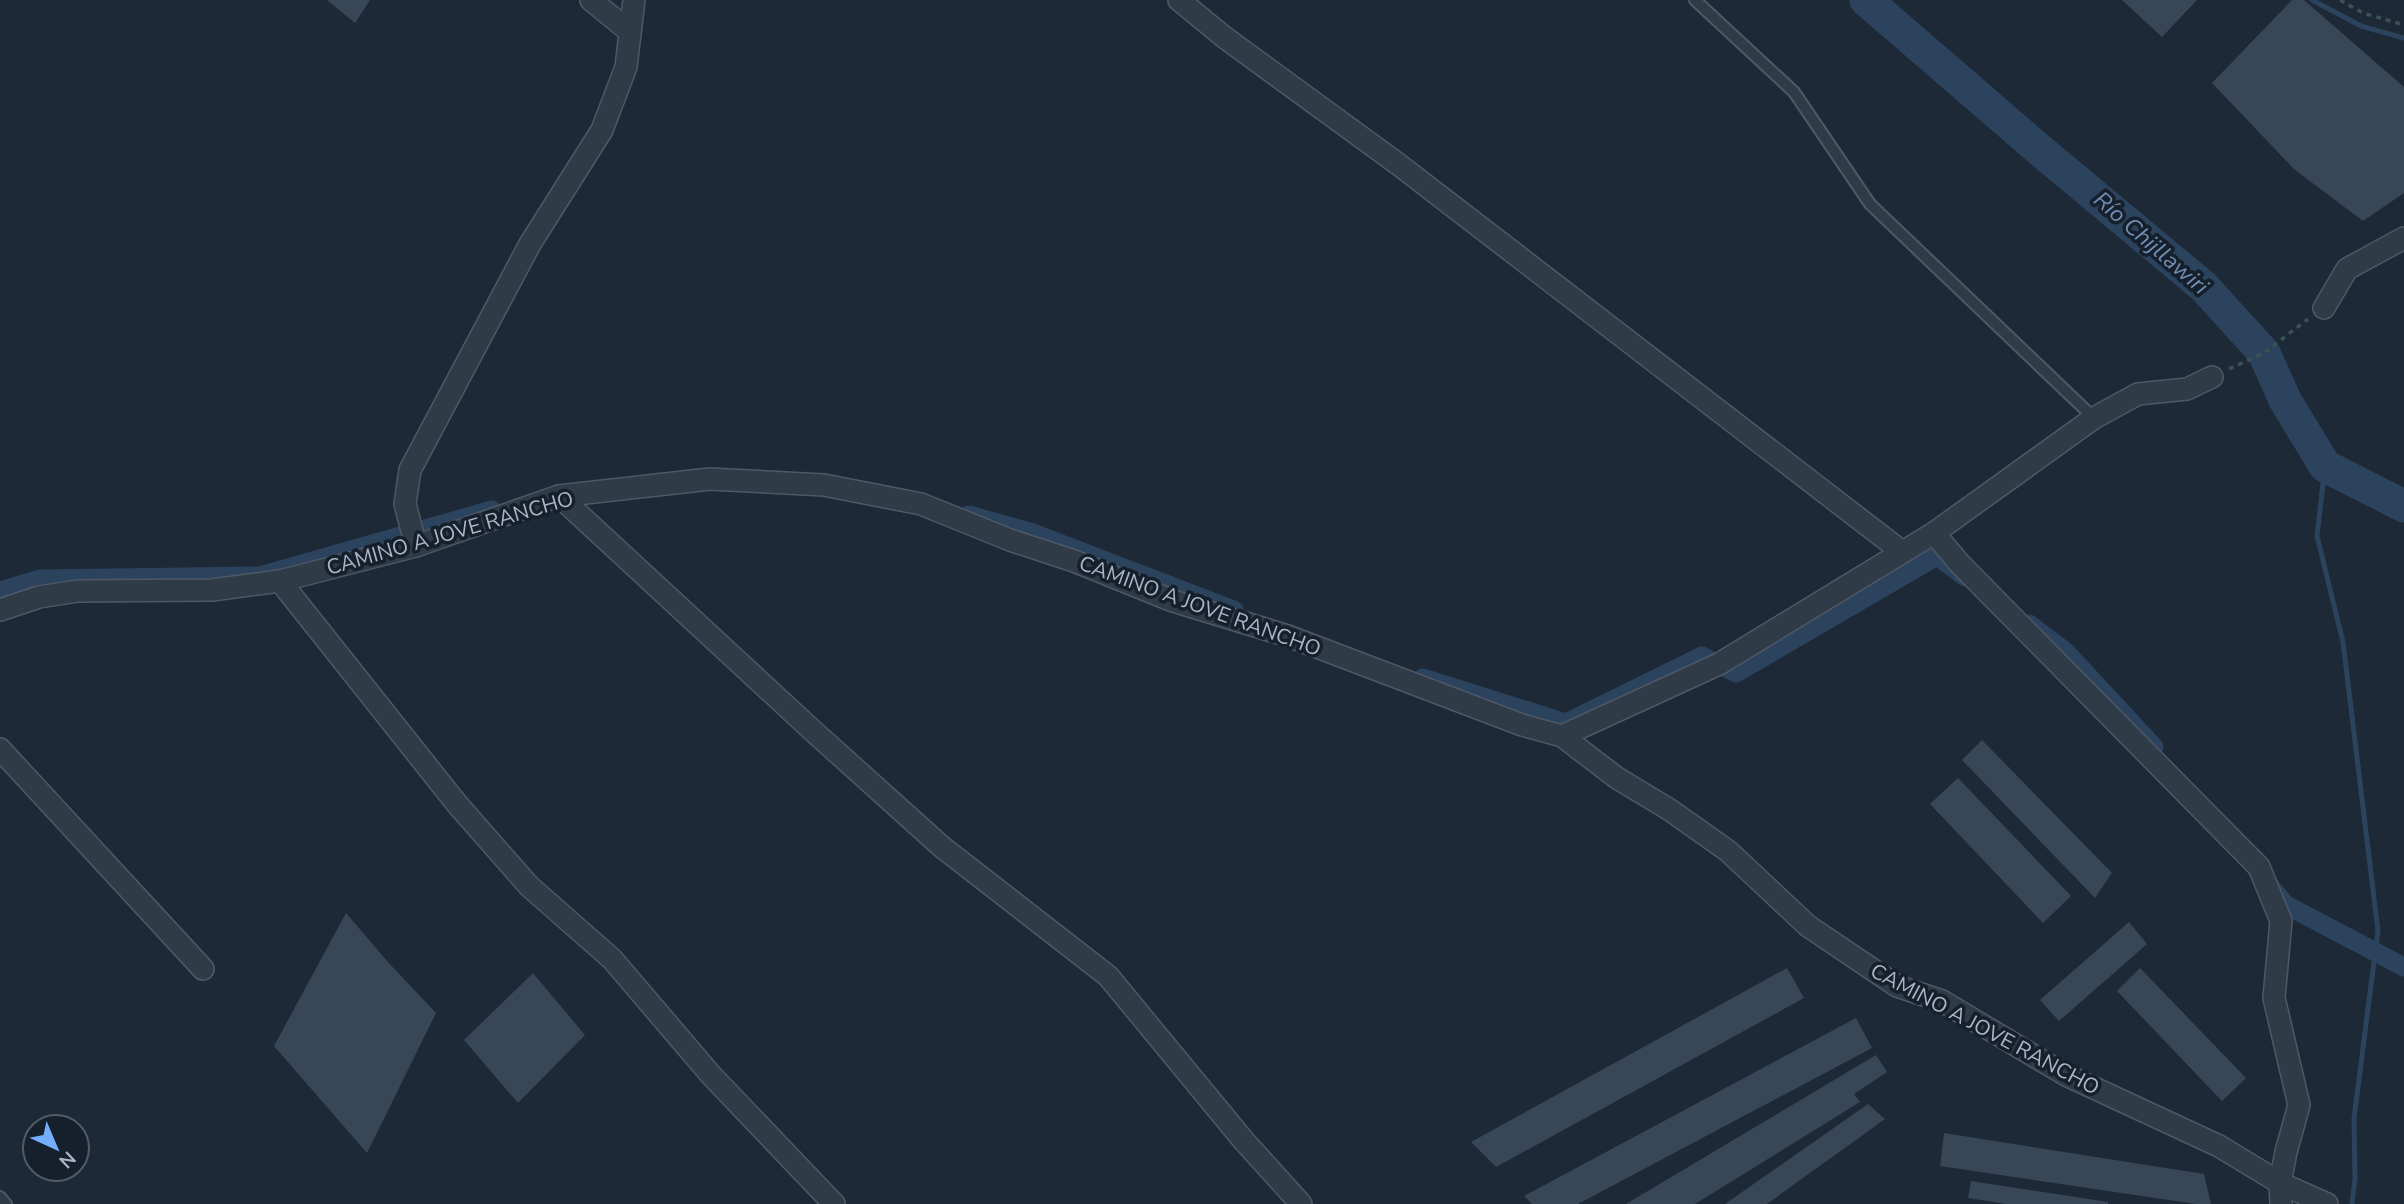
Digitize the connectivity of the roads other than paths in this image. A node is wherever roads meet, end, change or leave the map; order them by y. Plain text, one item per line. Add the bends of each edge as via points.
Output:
1 (591, 0) edge
2 (634, 0) edge
3 (1180, 0) edge
4 (1695, 0) edge
5 (629, 31) junction
6 (2404, 238) edge
7 (2324, 307) road end
8 (2213, 377) road end
9 (2094, 418) junction
10 (559, 496) junction
11 (1934, 533) junction
12 (416, 546) junction
13 (1901, 551) junction
14 (280, 581) junction
15 (0, 610) edge
16 (1562, 736) junction
17 (0, 749) edge
18 (203, 969) dead end
19 (2281, 1194) edge
20 (0, 1197) edge
21 (2322, 1201) edge
22 (6, 1204) edge
23 (834, 1204) edge
24 (1301, 1204) edge

1 - 5 street
2 - 5 street
3 - 13 street
4 - 9 lane via 1794,92 1870,204
5 - 12 street via 626,67 602,130 530,244 410,471 405,504
6 - 7 street via 2347,269
8 - 9 street via 2187,388 2138,394
9 - 11 street
10 - 12 street, CAMINO A JOVE RANCHO
10 - 16 street, CAMINO A JOVE RANCHO via 710,480 824,485 921,503 1173,601 1287,636
10 - 24 street via 942,847 1108,976
11 - 13 street
11 - 19 street via 2259,867 2281,921 2274,998 2299,1105
12 - 14 street, CAMINO A JOVE RANCHO
13 - 16 street via 1719,664
14 - 15 street, CAMINO A JOVE RANCHO via 212,590 78,591
14 - 23 street via 529,887 612,959 711,1075
16 - 19 street, CAMINO A JOVE RANCHO via 1728,851 1808,926 1897,986 1942,1001 2066,1075 2219,1146
17 - 18 street
19 - 21 street, CAMINO A JOVE RANCHO
20 - 22 lane

